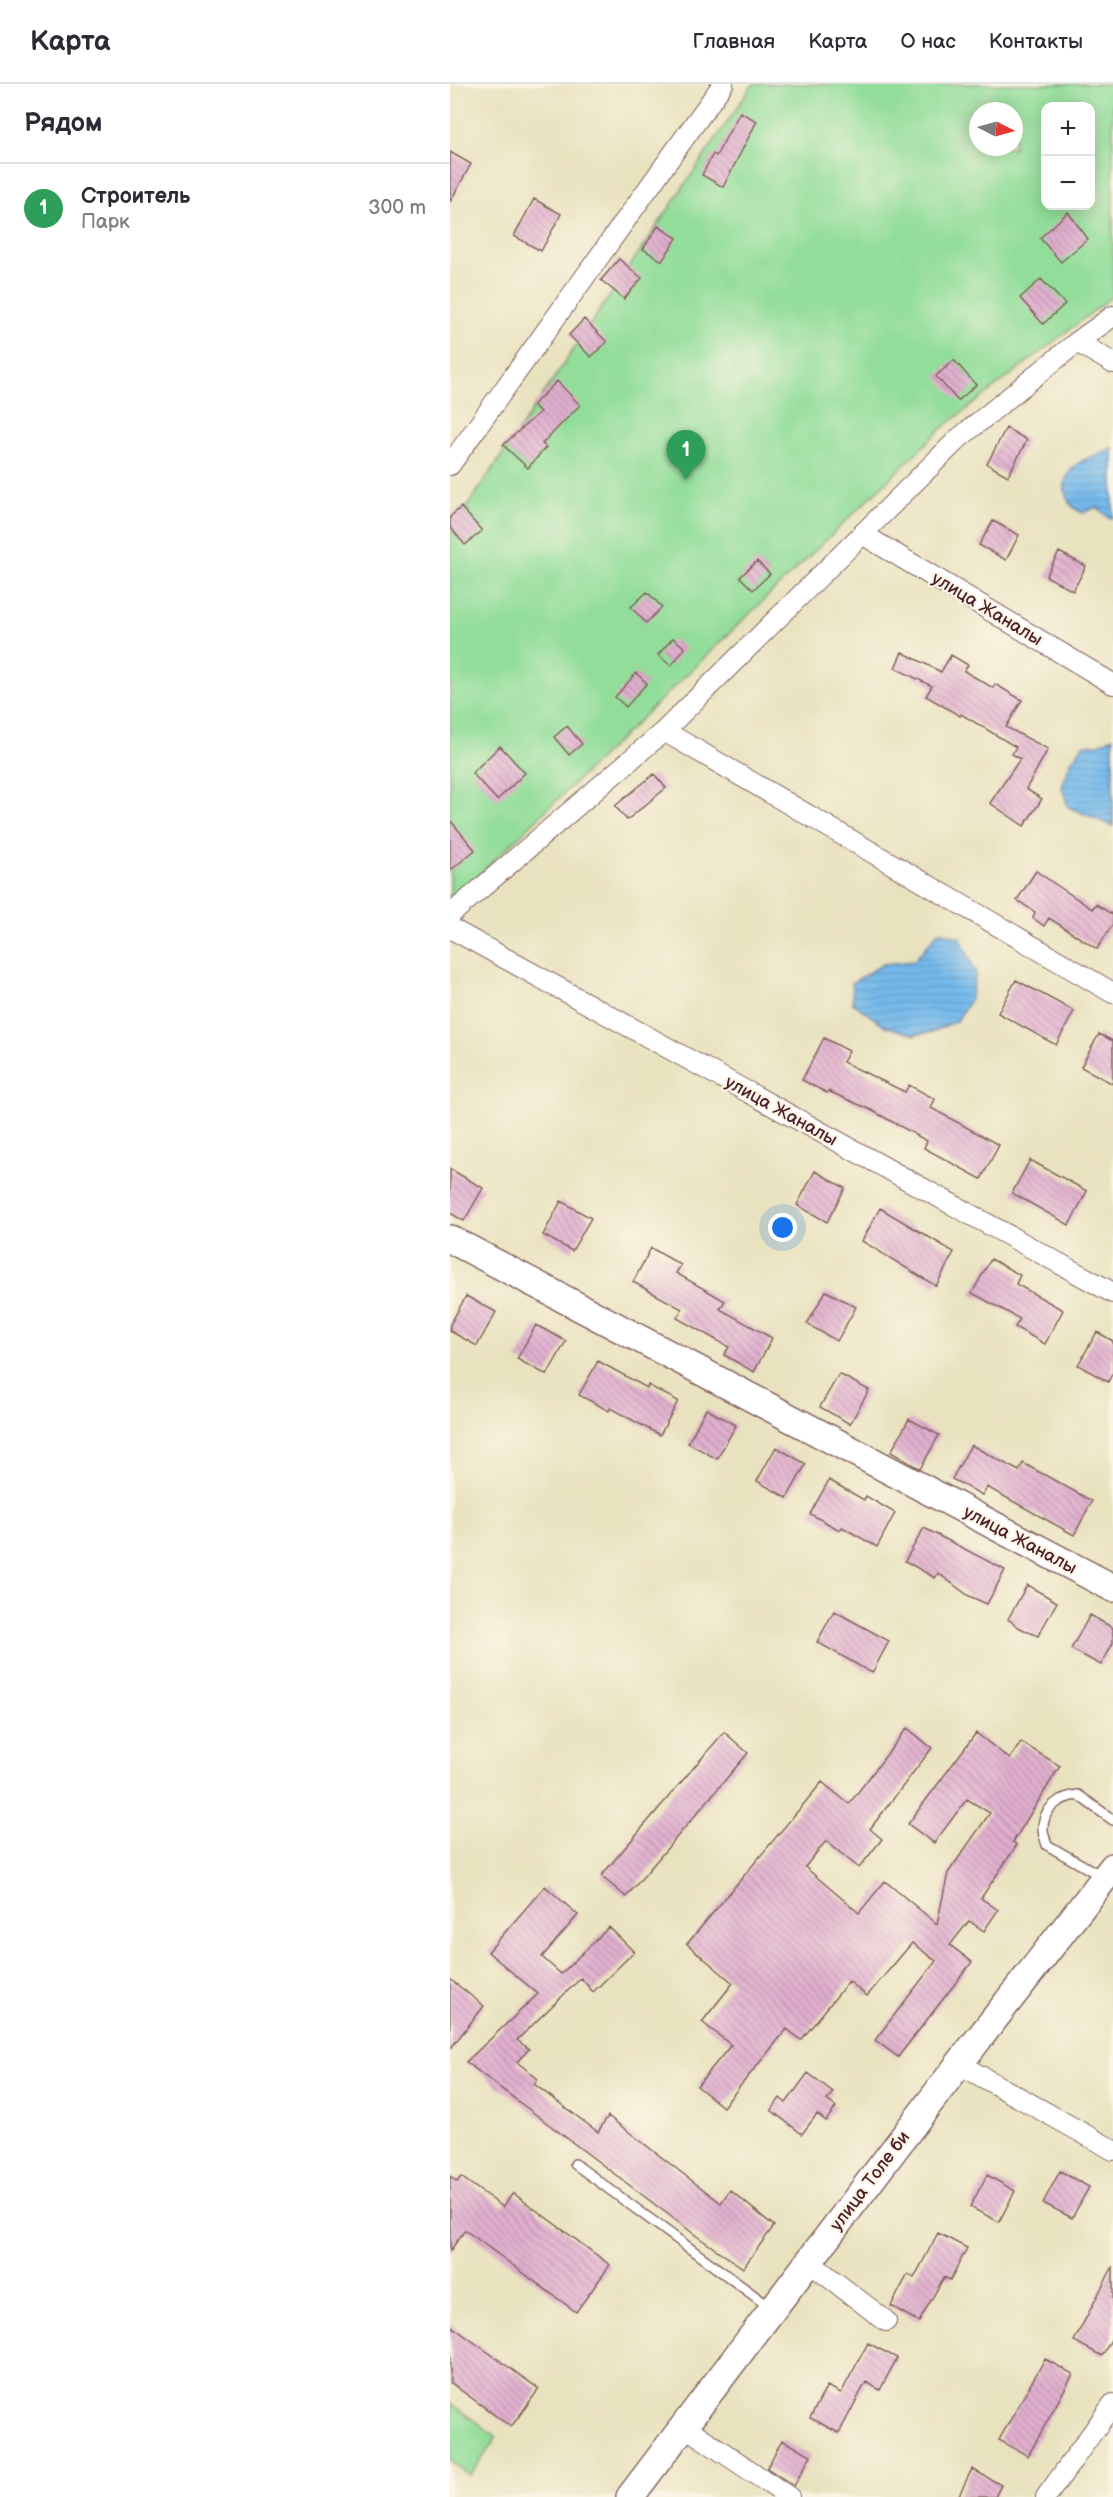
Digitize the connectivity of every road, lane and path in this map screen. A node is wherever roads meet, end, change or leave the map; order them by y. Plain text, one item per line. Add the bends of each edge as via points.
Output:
1 (723, 84) edge
2 (1113, 316) edge
3 (1077, 342) junction
4 (1113, 363) edge
5 (450, 465) edge
6 (862, 534) junction
7 (1113, 684) edge
8 (664, 731) junction
9 (450, 915) edge
10 (450, 928) edge
11 (1113, 993) edge
12 (450, 1239) edge
13 (1113, 1293) edge
14 (1113, 1588) edge
15 (1113, 1820) edge
16 (1109, 1873) edge
17 (959, 2064) junction
18 (1113, 2150) edge
19 (575, 2164) dead end
20 (809, 2262) junction
21 (773, 2309) junction
22 (886, 2321) dead end
23 (1113, 2404) edge
24 (684, 2426) junction
25 (630, 2497) edge
26 (789, 2497) edge
27 (1046, 2497) edge

1 - 5 street
2 - 3 street
3 - 4 street
3 - 6 street via 958,439
6 - 7 street, улица Жаналы
6 - 8 street
8 - 9 street
8 - 11 street
10 - 13 street, улица Жаналы
12 - 14 street, улица Жаналы
15 - 16 lane via 1078,1795 1065,1797 1049,1808 1042,1830 1047,1845
16 - 17 street, улица Толе би
17 - 18 street
17 - 20 street, улица Толе би
19 - 21 lane
20 - 21 street, улица Толе би
20 - 22 street
21 - 24 street, улица Толе би
23 - 27 street
24 - 25 street, улица Толе би
24 - 26 street

